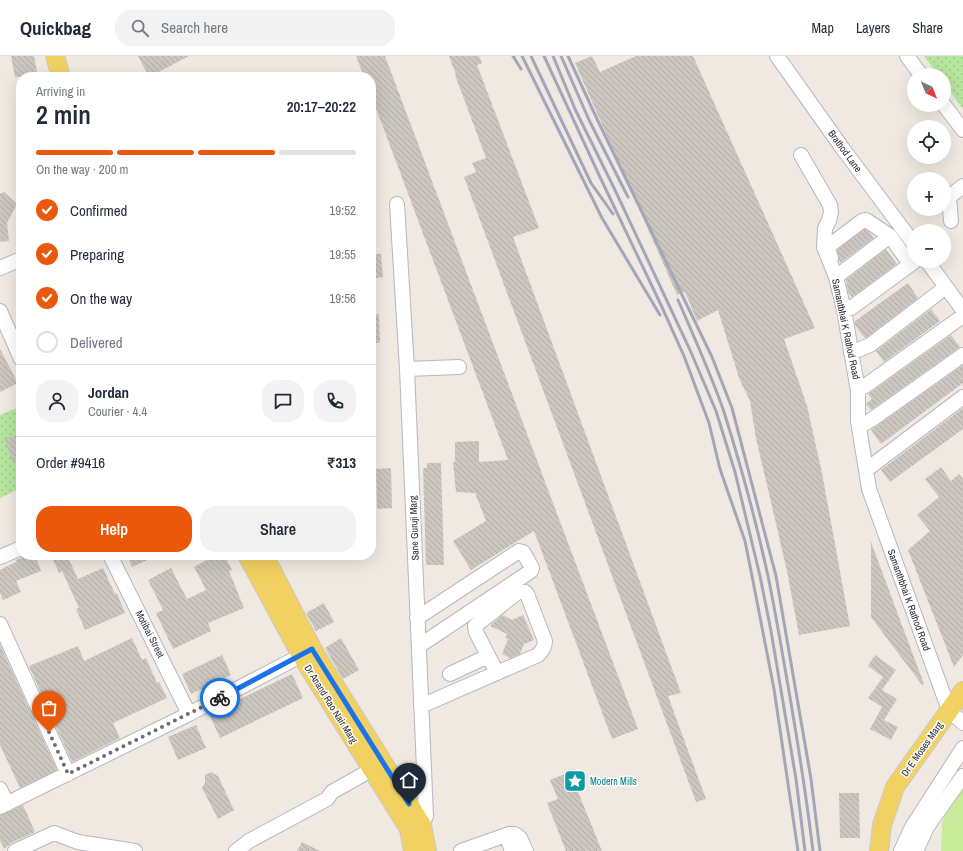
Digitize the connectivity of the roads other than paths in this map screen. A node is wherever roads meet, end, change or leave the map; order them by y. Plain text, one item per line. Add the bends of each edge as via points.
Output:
1 (55, 56) edge
2 (68, 56) edge
3 (777, 56) edge
4 (907, 56) edge
5 (916, 68) edge
6 (60, 72) edge
7 (72, 72) edge
8 (949, 112) edge
9 (963, 130) edge
10 (801, 155) dead end
11 (963, 186) edge
12 (397, 204) dead end
13 (952, 221) dead end
14 (907, 235) edge
15 (890, 236) junction
16 (907, 256) edge
17 (16, 261) edge
18 (907, 267) edge
19 (0, 268) edge
20 (932, 268) edge
21 (838, 276) junction
22 (946, 287) junction
23 (844, 310) junction
24 (963, 310) edge
25 (0, 311) edge
26 (963, 316) edge
27 (16, 348) edge
28 (851, 353) junction
29 (963, 355) edge
30 (460, 367) dead end
31 (407, 369) junction
32 (858, 389) junction
33 (963, 398) edge
34 (859, 427) junction
35 (866, 470) junction
36 (869, 489) joint
37 (16, 550) edge
38 (0, 557) edge
39 (112, 560) edge
40 (250, 560) edge
41 (266, 560) edge
42 (417, 618) junction
43 (0, 624) edge
44 (419, 646) junction
45 (307, 652) junction
46 (488, 656) junction
47 (497, 673) junction
48 (450, 674) dead end
49 (963, 691) edge
50 (421, 706) junction
51 (189, 714) junction
52 (958, 719) edge
53 (963, 748) edge
54 (379, 773) junction
55 (68, 774) junction
56 (963, 776) edge
57 (0, 789) edge
58 (4, 805) edge
59 (416, 827) junction
60 (506, 835) junction
61 (919, 848) edge
62 (15, 851) edge
63 (135, 851) edge
64 (236, 851) edge
65 (413, 851) edge
66 (427, 851) edge
67 (461, 851) edge
68 (512, 851) edge
69 (526, 851) edge
70 (879, 851) edge
71 (901, 851) edge

1 - 6 main road
2 - 7 main road
3 - 14 street, Brathod Lane
4 - 5 street
8 - 9 street
10 - 21 street, Samantbhai K Rathod Road via 830,205 824,247
11 - 13 street via 949,197
12 - 31 street, Sane Guruji Marg
15 - 16 street
15 - 21 street
15 - 21 street via 866,220 829,246
17 - 19 street
18 - 23 street via 851,308
20 - 22 street
21 - 23 street, Samantbhai K Rathod Road
22 - 24 street
22 - 28 street via 870,345
23 - 28 street, Samantbhai K Rathod Road
25 - 27 street
26 - 32 street via 866,386
28 - 32 street, Samantbhai K Rathod Road
29 - 34 street
30 - 31 street
31 - 42 street, Sane Guruji Marg
32 - 34 street, Samantbhai K Rathod Road
33 - 35 street
34 - 35 street, Samantbhai K Rathod Road
35 - 36 street, Samantbhai K Rathod Road
36 - 52 street, Samanthbhai K Rathod Road
37 - 38 street
39 - 51 street, Motibai Street
40 - 45 main road, Dr Anand Rao Nair Marg
41 - 45 main road, Dr Anand Rao Nair Marg
42 - 44 street, Sane Guruji Marg
42 - 44 street via 519,551 523,552 532,568
43 - 55 street
44 - 50 street, Sane Guruji Marg
45 - 51 street
45 - 54 main road, Dr Anand Rao Nair Marg
46 - 47 street
46 - 47 street via 475,626 518,592 525,592 545,645 538,655
46 - 48 street
47 - 50 street
49 - 52 main road, Dr E Moses Marg
50 - 59 street, Sane Guruji Marg via 426,816
51 - 55 street
52 - 70 main road, Dr E Moses Marg via 895,787 882,825
53 - 71 street via 912,827
54 - 59 main road, Dr Anand Rao Nair Marg
54 - 64 street via 338,799 327,799 249,841
55 - 58 street
56 - 61 street via 927,827
57 - 58 street
59 - 65 main road, Sane Guruji Marg
59 - 66 main road, Sane Guruji Marg
60 - 67 street
60 - 68 street
60 - 69 street via 515,834 520,838
62 - 63 street via 54,833 78,842

